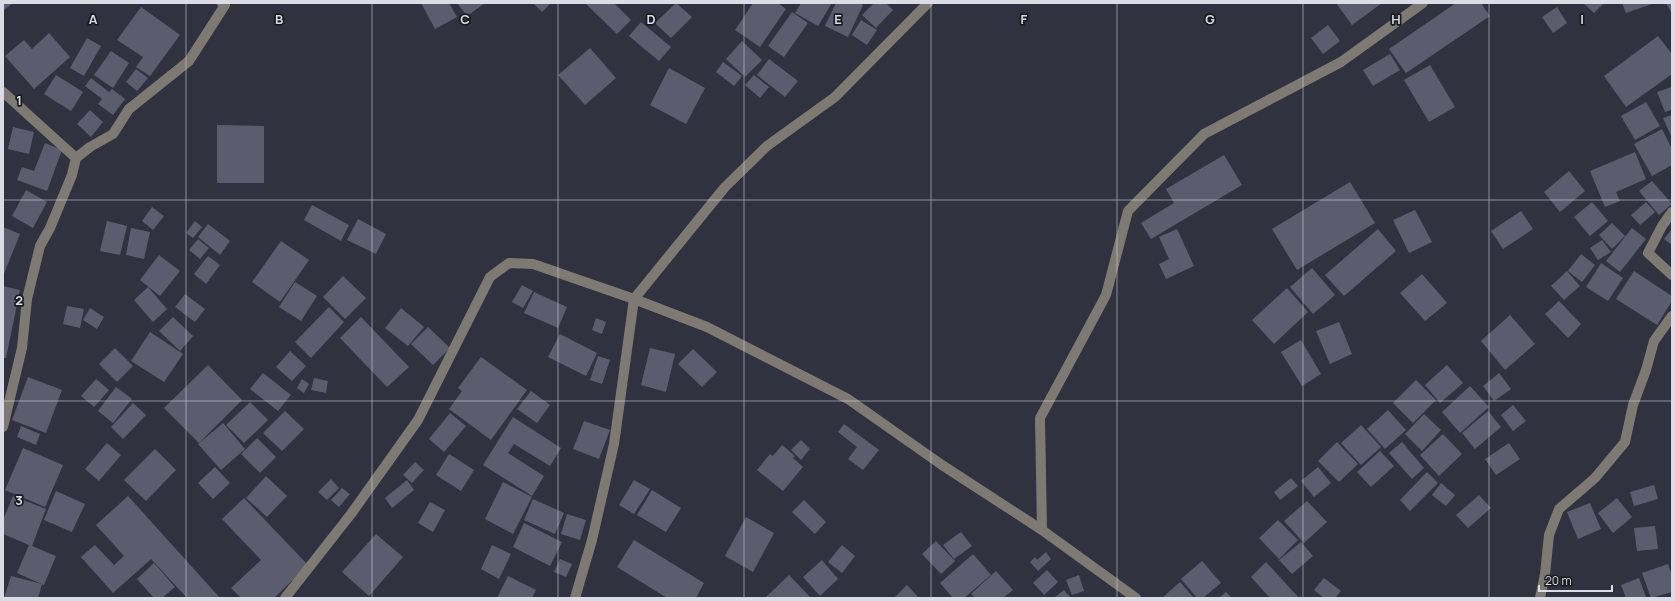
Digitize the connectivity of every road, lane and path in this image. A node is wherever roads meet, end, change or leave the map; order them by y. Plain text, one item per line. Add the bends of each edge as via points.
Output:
1 (928, 3) edge
2 (1423, 3) edge
3 (225, 4) edge
4 (3, 92) edge
5 (76, 158) junction
6 (1672, 212) edge
7 (1672, 275) edge
8 (634, 299) junction
9 (1672, 316) edge
10 (3, 426) edge
11 (1042, 530) junction
12 (285, 598) edge
13 (575, 598) edge
14 (1136, 598) edge
15 (1540, 598) edge

1 - 8 street via 835,97 768,146 725,187
2 - 11 street via 1340,62 1204,134 1128,211 1106,295 1040,418
3 - 5 street via 189,61 129,109 113,134
4 - 5 street
5 - 10 street via 72,175 40,246 26,299 22,348
6 - 7 street via 1648,253
8 - 11 street via 707,327 848,399 942,465
8 - 12 street via 533,264 509,263 490,277 418,420
8 - 13 street via 614,444 592,540
9 - 15 street via 1654,341 1632,405 1625,442 1595,478 1559,509 1549,535
11 - 14 street

